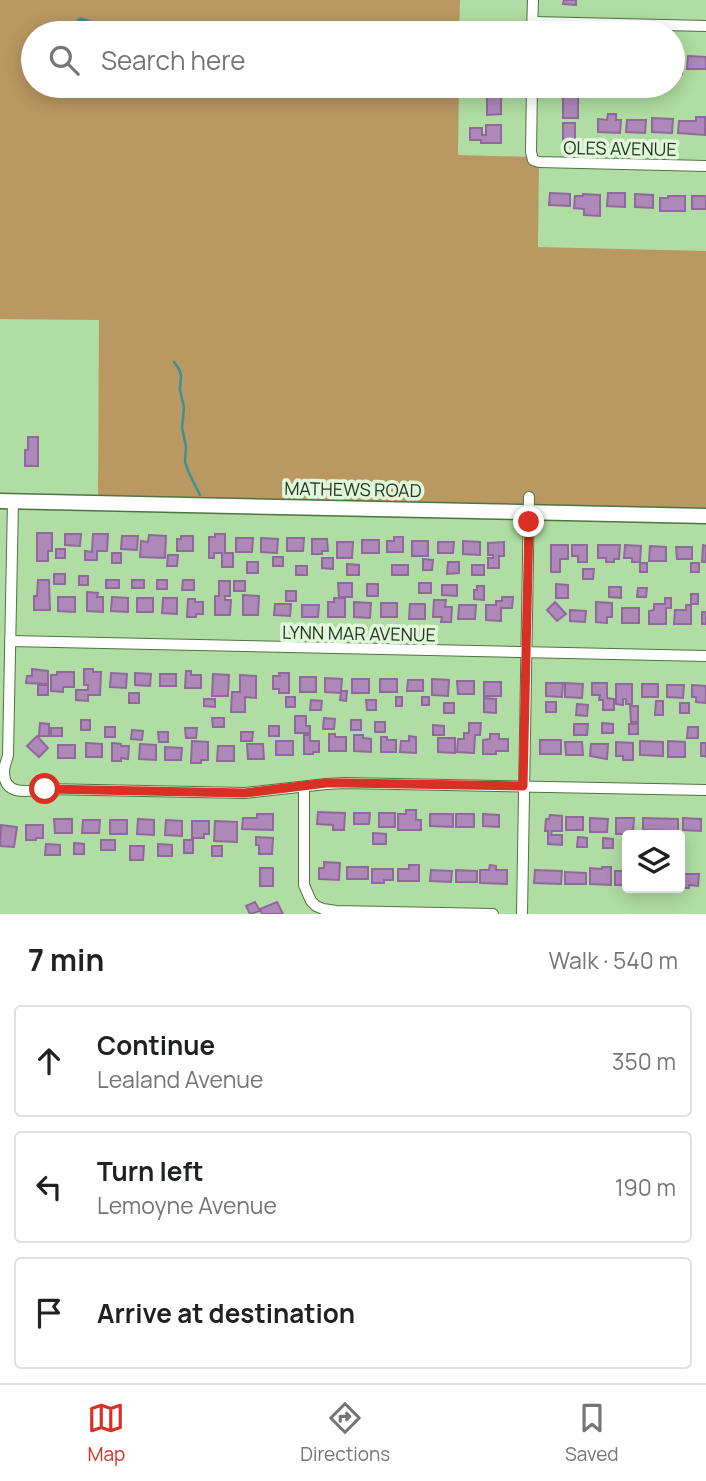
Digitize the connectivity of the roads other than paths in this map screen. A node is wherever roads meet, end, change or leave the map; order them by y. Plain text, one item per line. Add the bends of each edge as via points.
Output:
1 (533, 0) edge
2 (533, 21) edge
3 (685, 26) edge
4 (706, 26) edge
5 (532, 98) edge
6 (706, 166) edge
7 (7, 501) edge
8 (529, 504) junction
9 (706, 516) edge
10 (10, 641) junction
11 (526, 652) junction
12 (706, 656) edge
13 (304, 786) junction
14 (523, 786) junction
15 (706, 790) edge
16 (384, 913) edge
17 (493, 914) edge
18 (522, 914) edge

1 - 2 street
3 - 4 street
5 - 6 street, OLES AVENUE via 533,160
7 - 8 street, MATHEWS ROAD
7 - 10 street
8 - 9 street, MATHEWS ROAD
8 - 11 street
10 - 11 street, LYNN MAR AVENUE
10 - 13 street via 4,769 7,782 16,790 245,793
11 - 12 street, LYNN MAR AVENUE
11 - 14 street
13 - 14 street
13 - 16 street via 303,885 310,901 327,910
14 - 15 street
14 - 18 street
16 - 17 street

